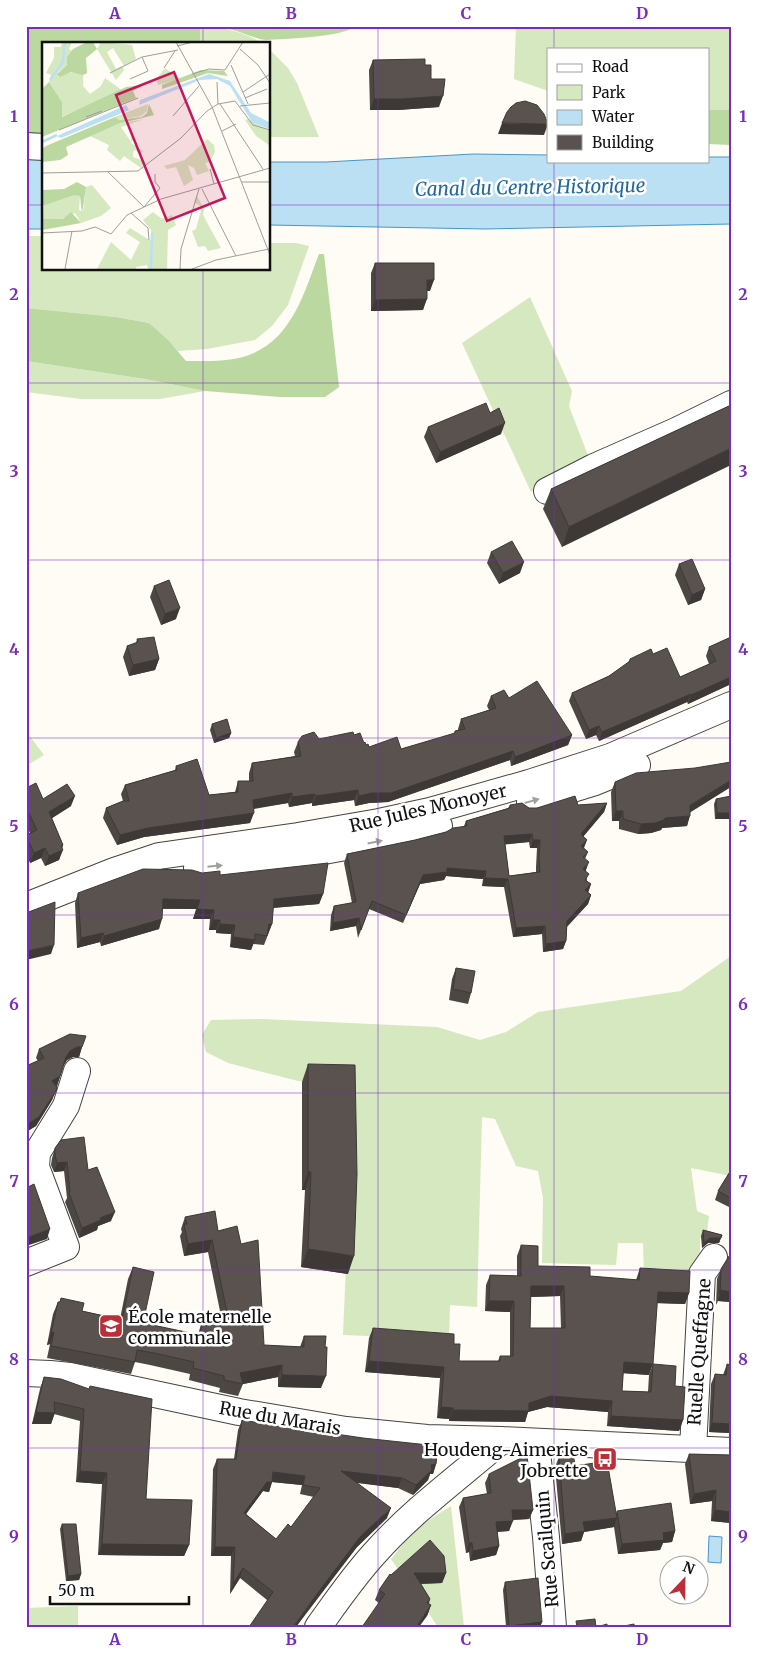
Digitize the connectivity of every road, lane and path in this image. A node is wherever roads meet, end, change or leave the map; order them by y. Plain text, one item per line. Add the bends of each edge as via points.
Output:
1 (26, 146) edge
2 (42, 146) edge
3 (731, 404) edge
4 (547, 491) dead end
5 (731, 705) edge
6 (731, 721) edge
7 (114, 871) junction
8 (26, 906) edge
9 (77, 1072) dead end
10 (714, 1257) dead end
11 (26, 1264) edge
12 (26, 1374) edge
13 (502, 1440) junction
14 (536, 1442) junction
15 (693, 1449) junction
16 (731, 1451) edge
17 (318, 1627) edge
18 (553, 1627) edge

1 - 2 street
3 - 4 street
5 - 7 street, Rue Jules Monoyer via 610,757 430,811 298,836 159,856
7 -> 6 street, Rue Jules Monoyer via 179,870 320,853 390,839 595,782
7 - 8 street, Rue Jules Monoyer
9 - 11 street via 66,1106 36,1160 66,1247
10 - 15 street, Ruelle Queffagne via 702,1274
12 - 13 street, Rue du Marais via 70,1376 239,1412 346,1430 427,1438
13 - 14 street, Rue du Marais
13 - 17 street via 388,1539
14 - 15 street, Rue du Marais
14 - 18 street, Rue Scailquin
15 - 16 street, Rue du Marais

